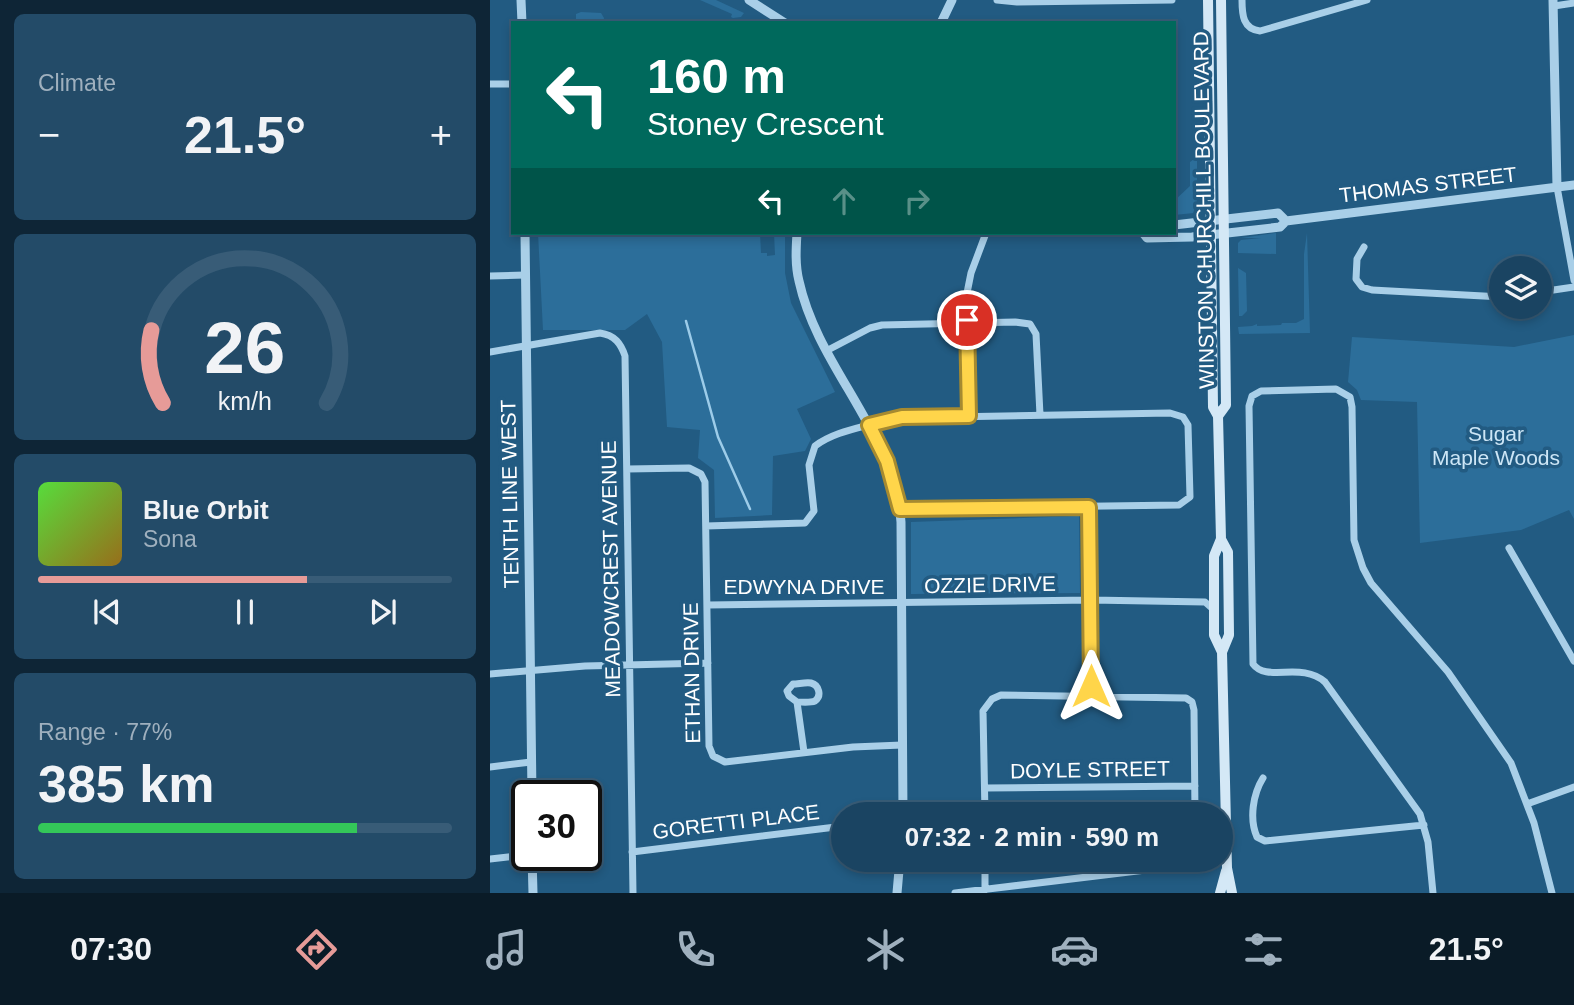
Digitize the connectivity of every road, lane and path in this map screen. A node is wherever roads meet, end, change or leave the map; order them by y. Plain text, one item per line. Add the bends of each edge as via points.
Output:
1 (522, 0) edge
2 (952, 0) edge
3 (997, 0) edge
4 (1172, 0) edge
5 (1208, 0) edge
6 (1221, 0) edge
7 (1242, 0) edge
8 (1367, 0) edge
9 (754, 1) edge
10 (1553, 3) edge
11 (1574, 4) edge
12 (522, 21) edge
13 (782, 21) edge
14 (942, 21) edge
15 (490, 84) edge
16 (511, 84) edge
17 (1574, 185) edge
18 (1558, 187) junction
19 (1224, 220) junction
20 (1286, 221) junction
21 (1210, 222) junction
22 (1176, 225) edge
23 (1224, 234) junction
24 (524, 235) edge
25 (797, 235) edge
26 (985, 235) edge
27 (1145, 235) edge
28 (1211, 235) junction
29 (1364, 247) dead end
30 (525, 275) junction
31 (490, 276) edge
32 (1574, 280) edge
33 (1574, 287) edge
34 (1552, 290) edge
35 (1489, 296) edge
36 (967, 323) junction
37 (527, 346) junction
38 (828, 350) junction
39 (490, 352) edge
40 (1040, 415) junction
41 (969, 416) junction
42 (1218, 416) junction
43 (869, 425) junction
44 (627, 469) junction
45 (1089, 507) junction
46 (900, 509) junction
47 (706, 526) junction
48 (1221, 539) junction
49 (1509, 548) dead end
50 (1214, 590) junction
51 (1091, 600) junction
52 (1205, 602) junction
53 (708, 604) junction
54 (901, 604) junction
55 (1214, 610) junction
56 (1222, 652) junction
57 (1574, 661) edge
58 (708, 663) junction
59 (630, 665) junction
60 (529, 670) junction
61 (490, 674) edge
62 (1091, 696) junction
63 (797, 702) dead end
64 (902, 745) junction
65 (804, 752) junction
66 (531, 762) junction
67 (490, 767) edge
68 (1263, 778) dead end
69 (532, 780) edge
70 (1195, 786) junction
71 (1574, 787) edge
72 (985, 788) junction
73 (903, 802) edge
74 (985, 802) edge
75 (1195, 802) edge
76 (1225, 802) edge
77 (1527, 804) junction
78 (1424, 825) junction
79 (831, 828) edge
80 (632, 852) junction
81 (511, 857) edge
82 (490, 859) edge
83 (533, 871) edge
84 (899, 872) edge
85 (985, 872) edge
86 (1130, 872) edge
87 (1226, 872) edge
88 (1228, 872) edge
89 (985, 890) junction
90 (533, 893) edge
91 (633, 893) edge
92 (897, 893) edge
93 (955, 893) edge
94 (1220, 893) edge
95 (1232, 893) edge
96 (1433, 893) edge
97 (1552, 893) edge

1 - 12 street
2 - 14 street
3 - 4 street
5 - 21 main road, WINSTON CHURCHILL BOULEVARD
6 - 19 main road, WINSTON CHURCHILL BOULEVARD
7 - 8 street via 1246,24 1260,32
9 - 13 street
10 - 11 street
10 - 18 street
15 - 16 street
17 - 18 street, THOMAS STREET
18 - 20 street, THOMAS STREET
18 - 32 street
19 - 20 street, THOMAS STREET via 1278,214
19 - 21 street, THOMAS STREET
19 - 23 main road, WINSTON CHURCHILL BOULEVARD
20 - 23 street, THOMAS STREET via 1280,227
21 - 22 street, THOMAS STREET
21 - 28 main road, WINSTON CHURCHILL BOULEVARD
23 - 28 street, THOMAS STREET
23 - 42 main road, WINSTON CHURCHILL BOULEVARD via 1226,405
24 - 30 street, TENTH LINE WEST
25 - 38 street via 801,289
26 - 36 street via 971,273
27 - 28 street, THOMAS STREET
28 - 42 main road, WINSTON CHURCHILL BOULEVARD via 1213,407
29 - 35 street via 1355,267 1362,287
30 - 31 street
30 - 37 street, TENTH LINE WEST
33 - 34 street
36 - 38 street via 883,325
36 - 40 street via 1023,322 1034,328
36 - 41 street
37 - 39 street, MEADOWCREST AVENUE
37 - 44 street, MEADOWCREST AVENUE via 600,334 616,340 626,363
37 - 60 street, TENTH LINE WEST
38 - 43 street
40 - 41 street
40 - 45 street via 1171,413 1186,421 1190,497 1185,503
41 - 43 street via 902,417
42 - 48 main road, WINSTON CHURCHILL BOULEVARD
43 - 46 street via 891,471
43 - 47 street via 821,442 812,451 809,474 814,511 805,523
44 - 47 street, ETHAN DRIVE via 698,471 705,482
44 - 59 street, MEADOWCREST AVENUE
45 - 46 street
45 - 51 street
46 - 54 street
47 - 53 street, ETHAN DRIVE
48 - 50 main road, WINSTON CHURCHILL BOULEVARD via 1214,556
48 - 56 main road, WINSTON CHURCHILL BOULEVARD via 1228,552 1229,635
49 - 57 street
50 - 52 street
50 - 55 main road, WINSTON CHURCHILL BOULEVARD
51 - 52 street, OZZIE DRIVE
51 - 54 street, OZZIE DRIVE
51 - 62 street
52 - 55 street
53 - 54 street, EDWYNA DRIVE
53 - 58 street, ETHAN DRIVE
54 - 64 street
55 - 56 main road, WINSTON CHURCHILL BOULEVARD via 1214,635
56 - 76 main road, WINSTON CHURCHILL BOULEVARD
58 - 59 street
58 - 65 street, ETHAN DRIVE via 709,746 716,759 725,762
59 - 60 street
59 - 80 street, MEADOWCREST AVENUE
60 - 61 street
60 - 66 street, TENTH LINE WEST
62 - 70 street via 1178,697 1192,702
62 - 72 street via 1001,695 992,699 984,711
63 - 65 street
64 - 65 street, ETHAN DRIVE
64 - 73 street
66 - 67 street
66 - 69 street, TENTH LINE WEST
68 - 78 street via 1255,793 1254,828 1257,837 1265,841
70 - 72 street, DOYLE STREET
70 - 75 street
71 - 77 street
72 - 74 street
77 - 78 street via 1505,752 1363,568 1354,540 1350,397 1336,389 1261,391 1252,396 1249,406 1253,664 1268,672 1310,672 1325,681 1415,804
77 - 97 street
78 - 96 street
79 - 80 street, GORETTI PLACE
80 - 91 street, MEADOWCREST AVENUE
81 - 82 street
83 - 90 street
84 - 92 street
85 - 89 street
86 - 89 street
87 - 94 main road, WINSTON CHURCHILL BOULEVARD
88 - 95 main road, WINSTON CHURCHILL BOULEVARD
89 - 93 street

